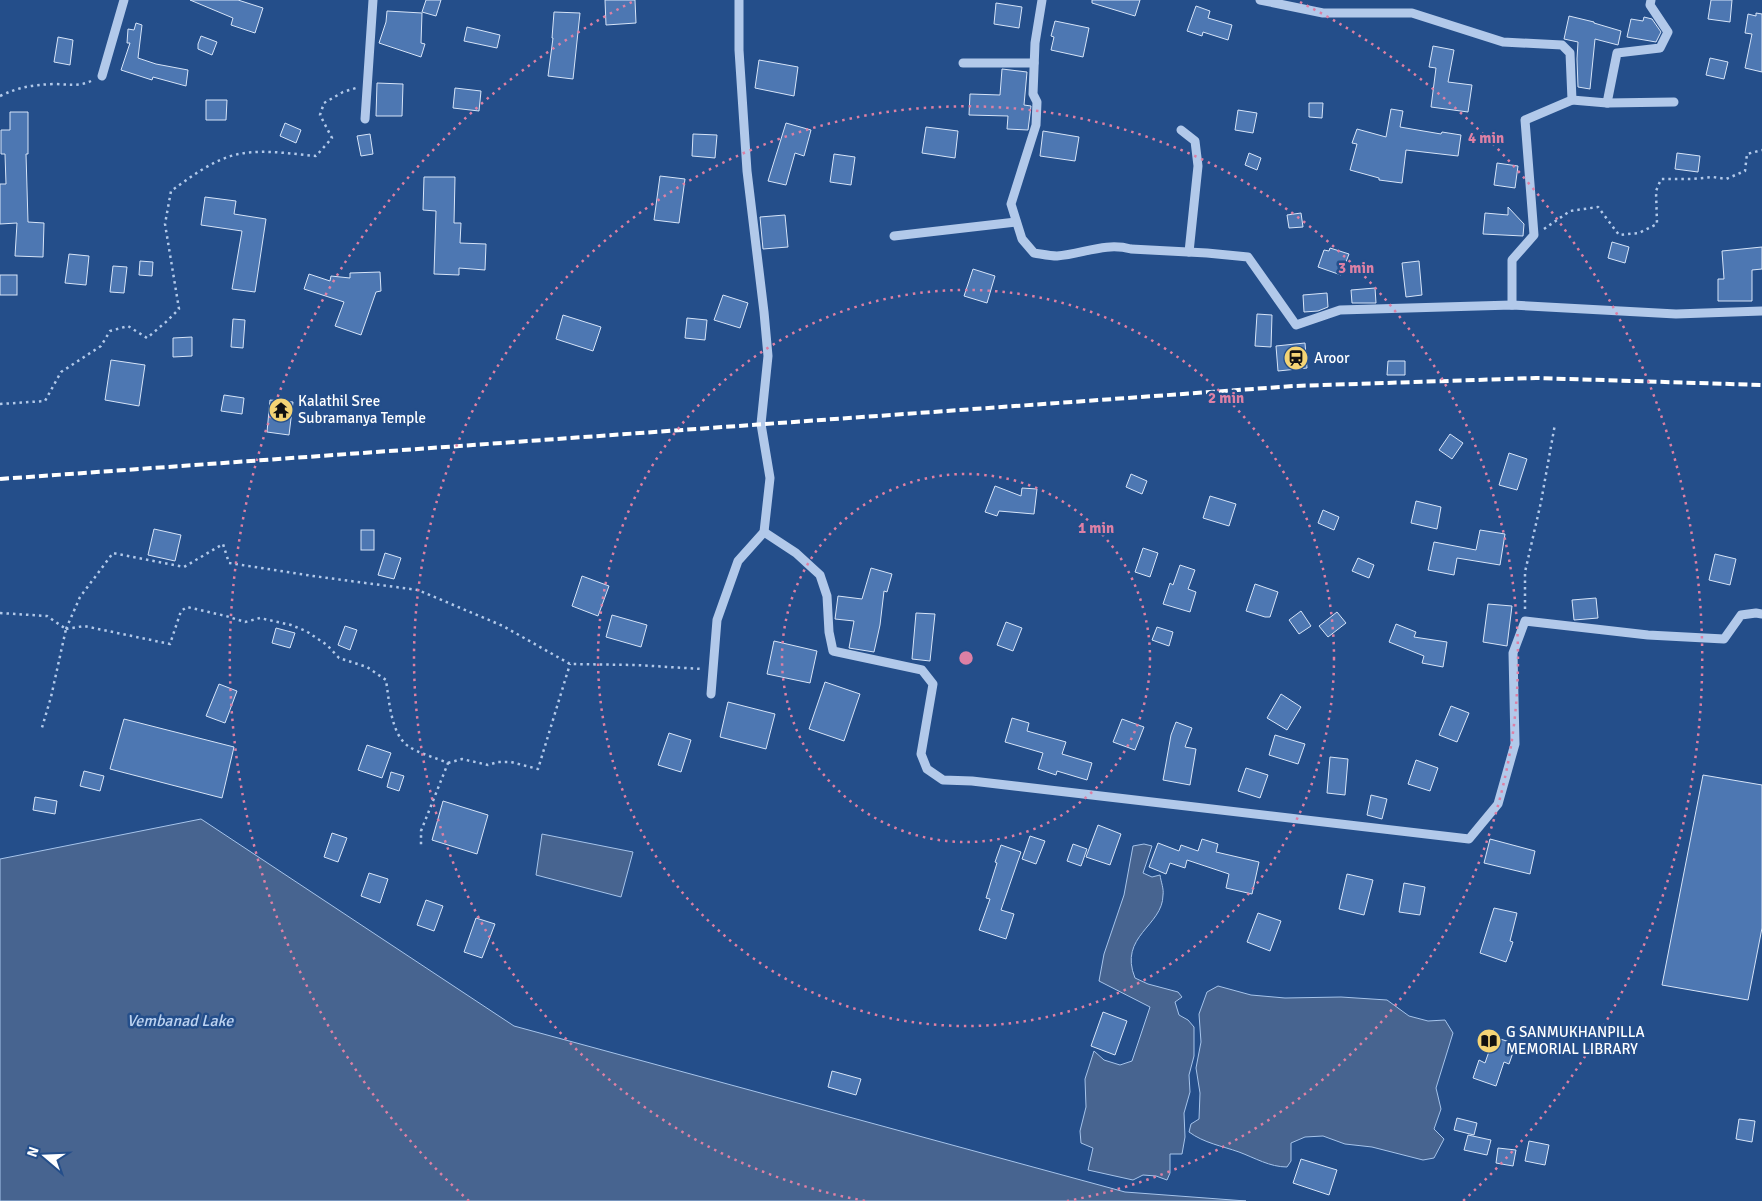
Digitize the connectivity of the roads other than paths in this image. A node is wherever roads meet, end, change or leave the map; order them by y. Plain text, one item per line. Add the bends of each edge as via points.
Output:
1 (124, 0) edge
2 (373, 0) edge
3 (739, 0) edge
4 (1042, 0) edge
5 (1260, 0) edge
6 (1651, 0) edge
7 (962, 63) dead end
8 (1034, 63) junction
9 (102, 76) road end
10 (1572, 100) junction
11 (1674, 102) dead end
12 (1607, 103) junction
13 (365, 119) dead end
14 (1182, 130) dead end
15 (1016, 222) junction
16 (894, 236) dead end
17 (1189, 252) junction
18 (1512, 305) junction
19 (1762, 311) edge
20 (764, 532) junction
21 (1762, 614) edge
22 (711, 694) dead end

1 - 9 street
2 - 13 street
3 - 20 street via 747,171 768,356 761,424 770,478
4 - 8 street
5 - 10 street via 1323,13 1412,13 1503,42 1562,45 1570,53
6 - 12 street via 1650,5 1668,32 1660,48 1617,53
7 - 8 street
8 - 15 street via 1036,125 1011,204
10 - 12 street
10 - 18 street via 1525,120 1534,235 1512,260
11 - 12 street
14 - 17 street via 1195,141 1198,166
15 - 16 street
15 - 17 street via 1022,239 1034,254 1057,256 1119,246
17 - 18 street via 1248,257 1296,325 1340,310
18 - 19 street via 1676,314
20 - 21 street via 796,553 820,575 827,596 832,651 922,670 933,684 921,754 926,769 943,780 1157,801 1469,838 1498,804 1515,744 1513,653 1525,621 1648,635 1724,639 1741,615
20 - 22 street via 738,561 717,620

